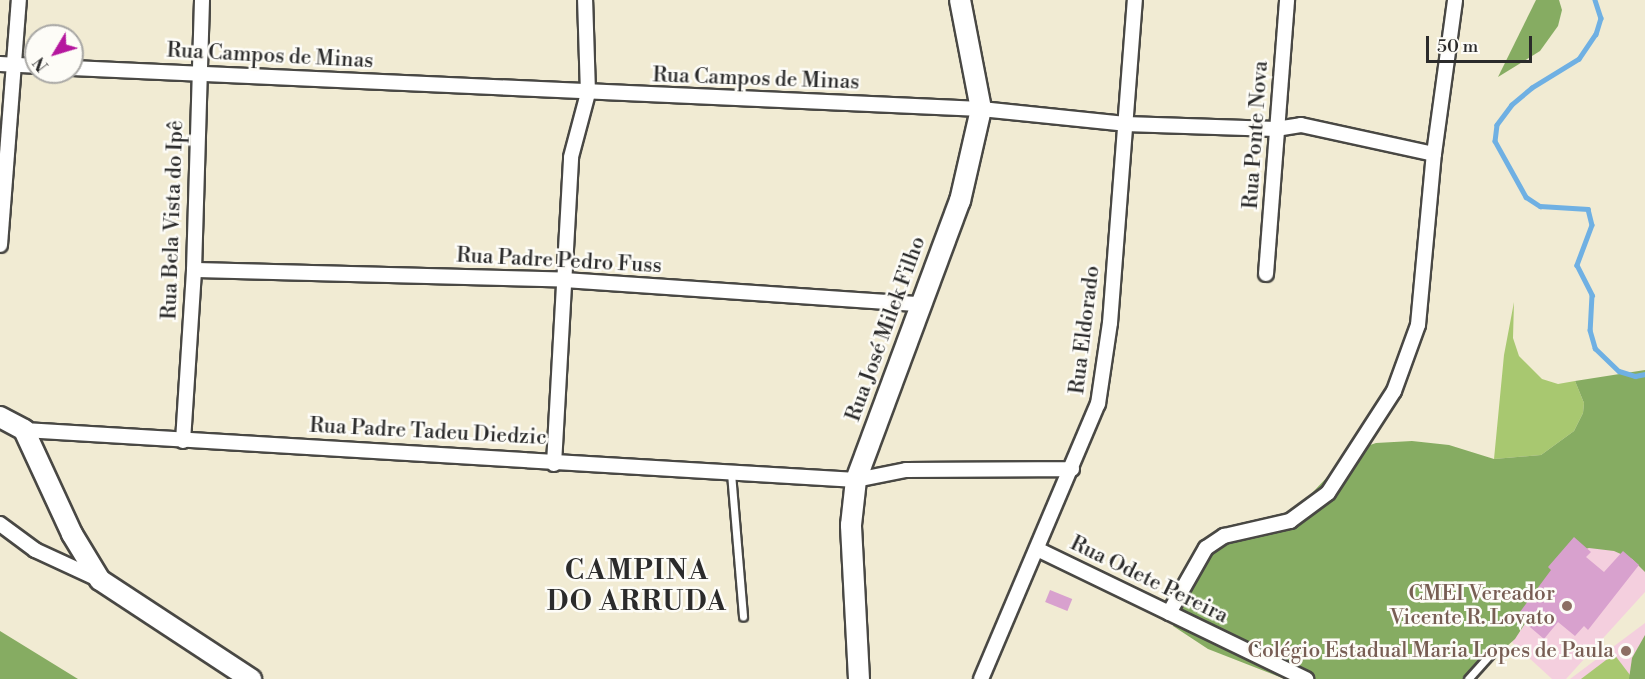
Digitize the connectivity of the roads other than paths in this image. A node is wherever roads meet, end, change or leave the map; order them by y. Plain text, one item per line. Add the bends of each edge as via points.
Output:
1 (19, 0) edge
2 (202, 0) edge
3 (585, 0) edge
4 (960, 0) edge
5 (1135, 0) edge
6 (1287, 0) edge
7 (1455, 0) edge
8 (0, 64) edge
9 (15, 65) junction
10 (24, 65) edge
11 (84, 68) edge
12 (199, 73) junction
13 (588, 93) junction
14 (981, 109) junction
15 (1125, 124) junction
16 (1276, 129) junction
17 (1434, 154) junction
18 (0, 245) edge
19 (195, 270) junction
20 (1266, 274) dead end
21 (564, 280) junction
22 (920, 304) junction
23 (0, 417) edge
24 (24, 430) junction
25 (183, 441) junction
26 (554, 464) junction
27 (1072, 469) junction
28 (731, 473) junction
29 (856, 480) junction
30 (0, 524) edge
31 (1039, 550) junction
32 (100, 580) junction
33 (1169, 613) junction
34 (742, 616) dead end
35 (1494, 650) dead end
36 (251, 679) edge
37 (859, 679) edge
38 (981, 679) edge
39 (1306, 679) edge
40 (1468, 679) edge

1 - 9 street
2 - 12 street, Rua Bela Vista do Ipê
3 - 13 street
4 - 14 street, Rua José Milek Filho
5 - 15 street, Rua Eldorado
6 - 16 street, Rua Ponte Nova
7 - 17 street
8 - 9 street
9 - 10 street
9 - 18 street
11 - 12 street, Rua Campos de Minas
12 - 13 street, Rua Campos de Minas
12 - 19 street, Rua Bela Vista do Ipê
13 - 14 street, Rua Campos de Minas
13 - 21 street via 571,158
14 - 15 street, Rua Campos de Minas
14 - 22 street, Rua José Milek Filho via 960,201
15 - 16 street, Rua Campos de Minas
15 - 27 street, Rua Eldorado via 1110,323 1100,393
16 - 17 street, Rua Campos de Minas via 1301,124
16 - 20 street, Rua Ponte Nova
17 - 33 street via 1418,325 1394,391 1328,494 1290,521 1224,536 1206,548
19 - 21 street, Rua Padre Pedro Fuss
19 - 25 street, Rua Bela Vista do Ipê
21 - 22 street, Rua Padre Pedro Fuss
21 - 26 street
22 - 29 street, Rua José Milek Filho
23 - 24 street, Rua Padre Tadeu Diedzic
24 - 25 street, Rua Padre Tadeu Diedzic
24 - 32 street via 72,534
25 - 26 street, Rua Padre Tadeu Diedzic
26 - 28 street, Rua Padre Tadeu Diedzic
27 - 29 street, Rua Padre Tadeu Diedzic via 906,470
27 - 31 street, Rua Eldorado
28 - 29 street, Rua Padre Tadeu Diedzic
28 - 34 lane
29 - 37 street, Rua José Milek Filho via 852,525
30 - 32 street via 35,550
31 - 33 street, Rua Odete Pereira
31 - 38 street, Rua Eldorado
32 - 36 street
33 - 39 street, Rua Odete Pereira
35 - 40 lane

